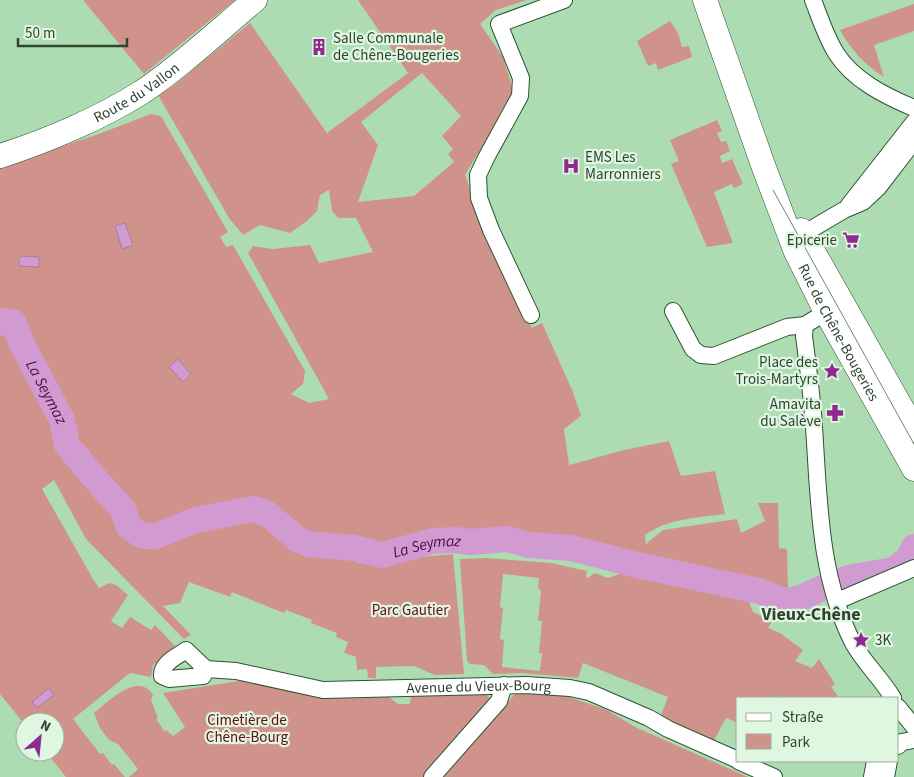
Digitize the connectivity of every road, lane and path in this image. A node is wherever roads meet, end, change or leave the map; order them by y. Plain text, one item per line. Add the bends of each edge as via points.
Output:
1 (255, 0) edge
2 (564, 0) edge
3 (705, 0) edge
4 (713, 0) edge
5 (812, 0) edge
6 (914, 108) edge
7 (914, 122) edge
8 (914, 141) edge
9 (0, 156) edge
10 (844, 210) junction
11 (804, 234) junction
12 (673, 311) dead end
13 (826, 312) junction
14 (531, 314) dead end
15 (805, 325) junction
16 (914, 430) edge
17 (914, 469) edge
18 (914, 568) edge
19 (836, 597) junction
20 (206, 669) dead end
21 (504, 686) junction
22 (891, 697) edge
23 (899, 710) edge
24 (914, 727) edge
25 (914, 740) edge
26 (899, 745) edge
27 (736, 760) edge
28 (740, 762) edge
29 (875, 762) edge
30 (889, 762) edge
31 (432, 777) edge
32 (774, 777) edge
33 (872, 777) edge
34 (886, 777) edge

1 - 9 main road, Route du Vallon via 141,92 101,116
2 - 14 street via 499,24 520,78 520,96 478,175 479,198 491,230
3 - 13 main road, Rue de Chêne-Bougeries via 796,252
4 - 11 main road via 782,194
5 - 6 street via 841,60 868,84
7 - 10 street
8 - 10 street via 878,188 863,202
10 - 11 street
11 - 16 main road
12 - 15 street via 693,350 701,355 714,356 787,327
13 - 15 street
13 - 17 main road, Rue de Chêne-Bougeries
15 - 19 street via 821,521
18 - 19 street
19 - 22 street via 853,643
20 - 21 street, Avenue du Vieux-Bourg via 236,670 323,690
21 - 27 street, Avenue du Vieux-Bourg via 570,688 589,692
21 - 31 street via 499,701
23 - 24 street
25 - 26 street
28 - 32 street, Avenue du Vieux-Bourg
29 - 33 street
30 - 34 street

